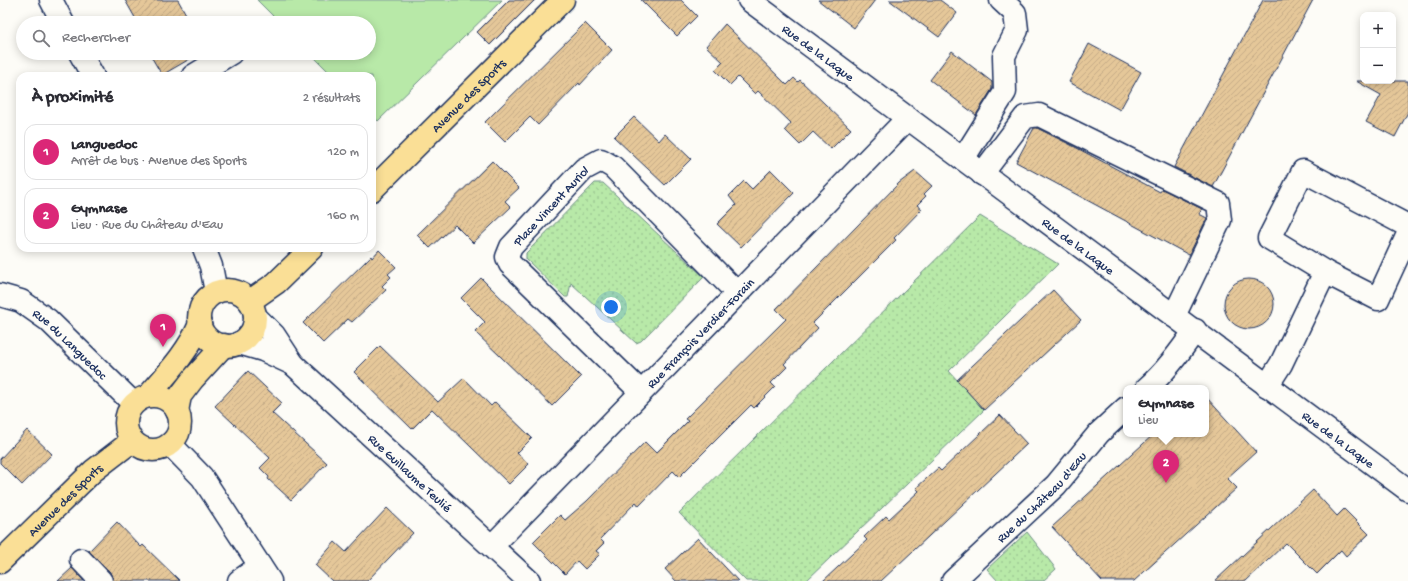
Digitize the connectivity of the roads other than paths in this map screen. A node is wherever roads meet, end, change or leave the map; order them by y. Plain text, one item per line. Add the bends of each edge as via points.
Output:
1 (51, 0) edge
2 (563, 0) edge
3 (749, 0) edge
4 (1001, 0) edge
5 (59, 16) edge
6 (84, 60) edge
7 (219, 60) edge
8 (91, 72) edge
9 (200, 72) edge
10 (908, 118) junction
11 (963, 159) junction
12 (982, 174) junction
13 (376, 186) edge
14 (1408, 226) edge
15 (1408, 234) edge
16 (206, 252) edge
17 (308, 252) edge
18 (1325, 272) junction
19 (216, 292) junction
20 (737, 293) junction
21 (0, 295) edge
22 (252, 309) junction
23 (1174, 316) junction
24 (200, 324) junction
25 (1195, 330) junction
26 (231, 344) junction
27 (293, 364) junction
28 (1151, 385) edge
29 (1267, 386) junction
30 (641, 392) junction
31 (141, 400) junction
32 (177, 411) junction
33 (1123, 411) edge
34 (132, 441) junction
35 (170, 444) junction
36 (1408, 490) edge
37 (492, 546) junction
38 (81, 560) dead end
39 (0, 562) edge
40 (265, 574) edge
41 (101, 581) edge
42 (239, 581) edge
43 (529, 581) edge
44 (953, 581) edge

1 - 5 street
2 - 13 main road, Avenue des Sports
3 - 10 street, Rue de la Laque
4 - 11 street via 1015,13 1017,30 1004,56 1005,92
6 - 8 street
7 - 9 street
10 - 11 street, Rue de la Laque
10 - 20 street, Rue François Verdier-Forain
11 - 12 street, Rue de la Laque
12 - 23 street, Rue de la Laque
12 - 23 street via 1025,118 1039,115 1218,202 1220,220
14 - 18 street via 1303,171 1269,238
15 - 18 street via 1378,299
16 - 19 street
17 - 22 main road
18 - 29 street via 1281,364
19 - 22 main road via 225,289 235,291 243,295
19 - 24 main road via 202,305 199,314
20 - 30 street, Rue François Verdier-Forain
20 - 30 street, Place Vincent Auriol via 613,167 601,160 584,169 511,247 507,257 510,264
21 - 31 street, Rue du Languedoc via 21,301 48,320
22 - 26 main road via 253,327 248,337
22 - 27 street, Rue Guillaume Teulié via 274,335
23 - 25 street, Rue de la Laque
24 - 26 main road via 208,339 215,343
24 - 31 main road via 178,363
25 - 28 street
25 - 29 street, Rue de la Laque
26 - 27 street, Rue Guillaume Teulié via 263,350
26 - 32 main road via 193,379 180,396
27 - 37 street, Rue Guillaume Teulié
29 - 36 street, Rue de la Laque
30 - 37 street, Rue François Verdier-Forain
31 - 32 main road via 157,396 172,404
31 - 34 main road via 128,412 125,422
32 - 35 main road via 179,428
33 - 44 street, Rue du Château d'Eau via 1099,433 1056,485
34 - 35 main road via 150,450 161,449
34 - 39 main road, Avenue des Sports via 93,471
35 - 40 street via 202,477
37 - 43 street, Rue Guillaume Teulié
38 - 41 street
40 - 42 street

